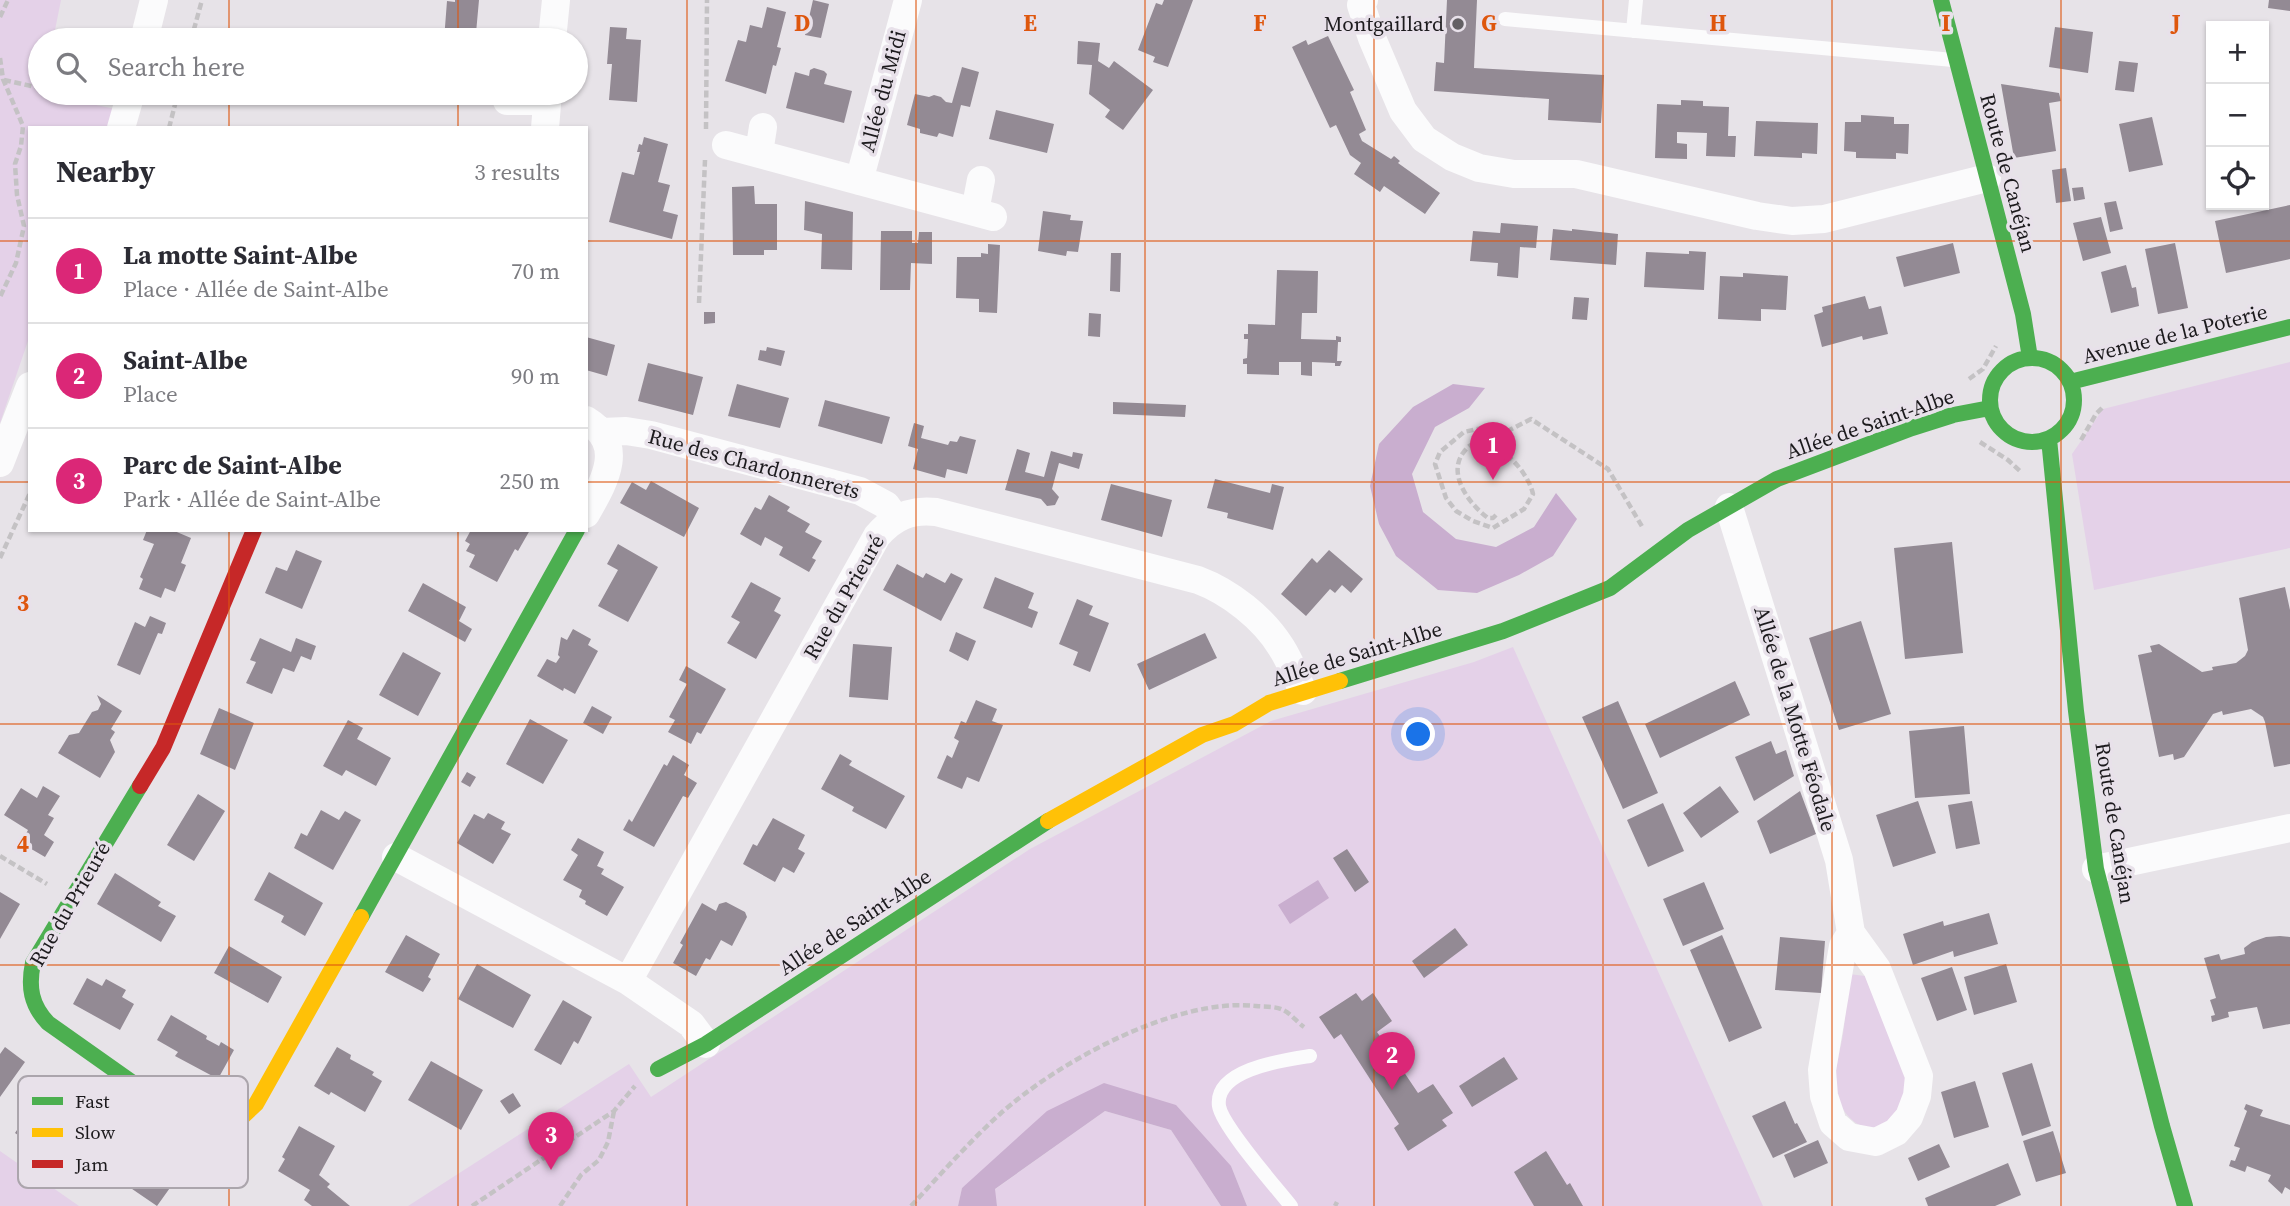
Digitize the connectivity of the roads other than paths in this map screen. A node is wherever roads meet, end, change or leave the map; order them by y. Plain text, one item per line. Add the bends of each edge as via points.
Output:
1 (154, 0) edge
2 (556, 0) edge
3 (908, 0) edge
4 (1636, 0) edge
5 (1941, 0) edge
6 (1357, 2) edge
7 (1505, 19) dead end
8 (147, 28) edge
9 (553, 28) edge
10 (1633, 31) junction
11 (1957, 61) junction
12 (128, 105) edge
13 (122, 126) edge
14 (716, 141) road end
15 (1987, 178) junction
16 (981, 180) dead end
17 (859, 181) junction
18 (2290, 327) edge
19 (2030, 358) junction
20 (2070, 382) junction
21 (28, 391) edge
22 (1990, 408) junction
23 (594, 426) edge
24 (2049, 439) junction
25 (0, 463) edge
26 (1729, 507) junction
27 (588, 510) edge
28 (896, 519) junction
29 (253, 532) edge
30 (576, 532) edge
31 (1303, 691) junction
32 (2290, 828) edge
33 (396, 857) junction
34 (2096, 869) junction
35 (1851, 933) junction
36 (628, 981) junction
37 (706, 1044) junction
38 (1310, 1056) dead end
39 (658, 1069) road end
40 (124, 1076) edge
41 (248, 1115) edge
42 (1291, 1206) edge
43 (2185, 1206) edge

1 - 8 street
2 - 9 street
3 - 17 street, Allée du Midi
4 - 10 lane
5 - 11 street, Route de Canéjan
6 - 15 street via 1403,111 1424,139 1479,169 1576,174 1792,221 1824,219
7 - 10 lane
10 - 11 lane
11 - 15 street, Route de Canéjan
12 - 13 street
14 - 17 street, Allée du Midi via 761,140
15 - 19 street, Route de Canéjan
16 - 17 street, Allée du Midi via 984,214
18 - 20 street, Avenue de la Poterie
19 - 20 street via 2054,364
19 - 22 street via 2016,361 1995,380
20 - 24 street via 2074,408 2061,432
21 - 25 street
22 - 24 street via 2012,438 2024,442
22 - 26 street, Allée de Saint-Albe via 1912,428 1777,479
23 - 27 street via 609,456 608,470
23 - 28 street, Rue des Chardonnerets via 651,435 860,491 886,505
24 - 34 street, Route de Canéjan
26 - 31 street, Allée de Saint-Albe via 1688,530 1610,588 1503,631
26 - 35 street, Allée de la Motte Féodale via 1839,860
28 - 31 street, Rue du Prieuré via 914,512 936,512 1217,587 1252,614 1280,646
28 - 36 street, Rue du Prieuré via 877,536
29 - 40 street, Rue du Prieuré via 163,748 33,963 29,979 39,1015
30 - 33 street, Rue du Prieuré
31 - 37 street, Allée de Saint-Albe via 1202,736 1036,828
32 - 34 street
33 - 36 street
33 - 41 street, Rue du Prieuré
34 - 43 street, Route de Canéjan
35 - 35 street, Allée de la Motte Féodale via 1843,946 1822,1070 1824,1096 1833,1123 1849,1137 1876,1142 1896,1132 1909,1117 1919,1076 1877,969
36 - 37 street via 691,1024
37 - 39 street, Allée de Saint-Albe
38 - 42 lane via 1251,1069 1230,1080 1218,1103 1229,1128

